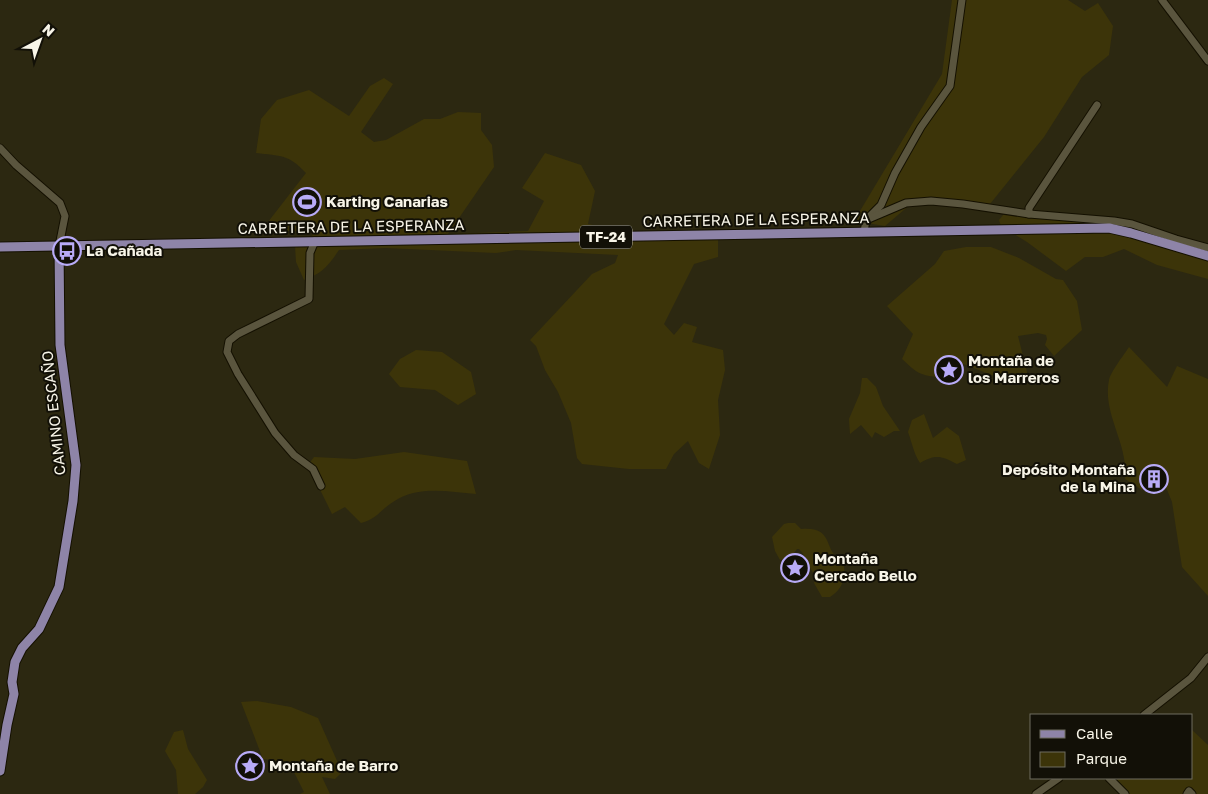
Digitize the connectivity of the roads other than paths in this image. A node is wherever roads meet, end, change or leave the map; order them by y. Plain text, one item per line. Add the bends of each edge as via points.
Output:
1 (962, 0) edge
2 (1162, 0) edge
3 (1208, 61) edge
4 (1096, 105) dead end
5 (0, 148) edge
6 (1029, 214) junction
7 (866, 220) junction
8 (864, 232) junction
9 (315, 241) junction
10 (58, 246) junction
11 (0, 247) edge
12 (1208, 248) edge
13 (1208, 256) edge
14 (320, 486) dead end
15 (1208, 658) edge
16 (1145, 714) edge
17 (0, 771) edge
18 (1058, 779) edge
19 (1110, 779) edge
20 (1036, 794) edge
21 (1125, 794) edge
22 (1187, 794) edge
23 (1192, 794) edge

1 - 7 street via 950,86 921,127 881,204
2 - 3 street
4 - 6 street via 1029,208
5 - 10 street via 60,203 65,216
6 - 7 street via 919,201 906,203
6 - 12 street via 1132,224
7 - 8 street
8 - 9 main road, CARRETERA DE LA ESPERANZA / TF-24
8 - 13 main road, CARRETERA DE LA ESPERANZA / TF-24 via 1109,228
9 - 10 main road, CARRETERA DE LA ESPERANZA / TF-24
9 - 14 street via 310,253 309,299 238,334 229,341 227,352 275,433 294,455 313,469
10 - 11 main road, CARRETERA DE LA ESPERANZA / TF-24
10 - 17 main road, CAMINO ESCAÑO via 60,345 76,465 73,501 59,587 39,629 22,648 15,662 14,694
15 - 16 street via 1191,678
18 - 20 street
19 - 21 street
22 - 23 street via 1189,791

